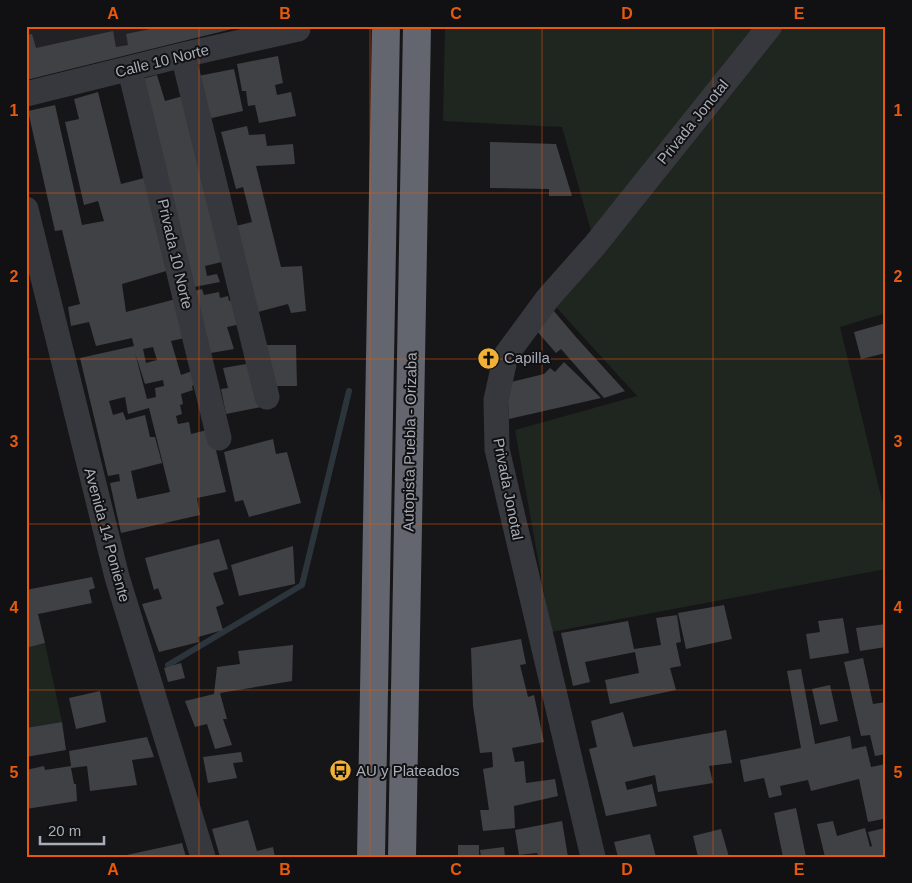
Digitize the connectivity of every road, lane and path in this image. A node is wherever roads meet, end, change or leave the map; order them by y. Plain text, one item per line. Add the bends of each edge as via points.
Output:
1 (386, 26) edge
2 (417, 26) edge
3 (770, 26) edge
4 (298, 29) dead end
5 (183, 55) junction
6 (130, 70) junction
7 (26, 94) edge
8 (26, 209) edge
9 (267, 398) dead end
10 (219, 438) dead end
11 (203, 857) edge
12 (371, 857) edge
13 (402, 857) edge
14 (593, 857) edge

1 - 12 highway
2 - 13 highway, Autopista Puebla - Orizaba
3 - 14 street, Privada Jonotal via 522,333 506,355 496,400 497,450
4 - 5 street, Calle 10 Norte
5 - 6 street, Calle 10 Norte
5 - 9 street
6 - 7 street, Calle 10 Norte
6 - 10 street, Privada 10 Norte
8 - 11 street, Avenida 14 Poniente via 117,577

